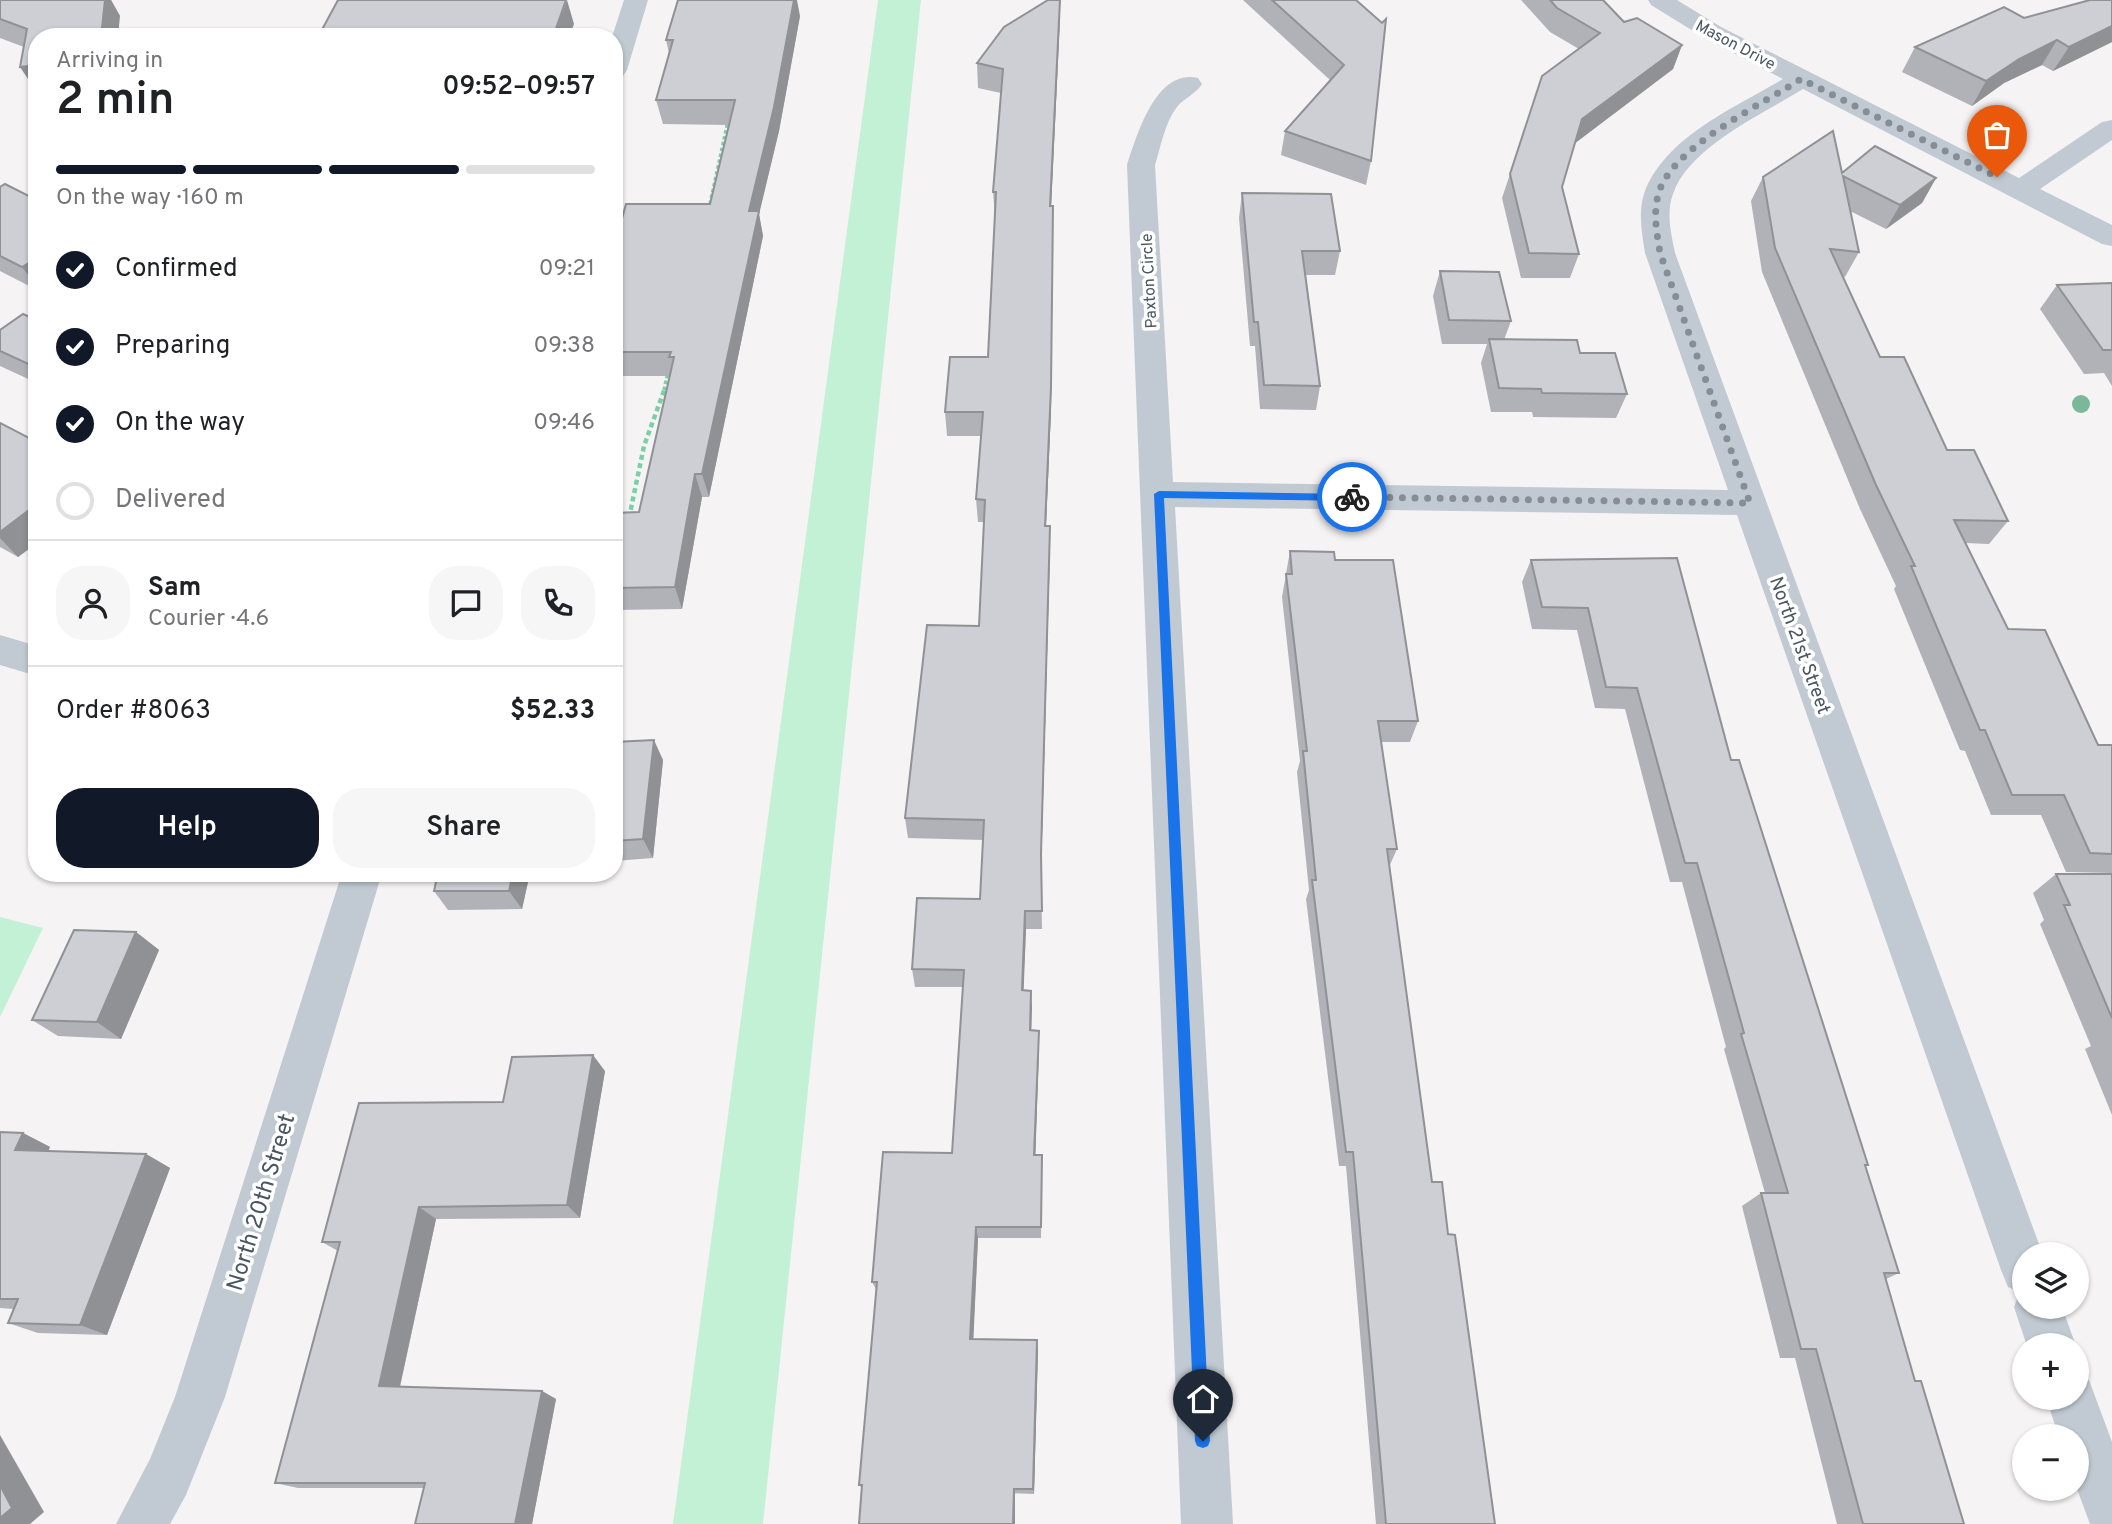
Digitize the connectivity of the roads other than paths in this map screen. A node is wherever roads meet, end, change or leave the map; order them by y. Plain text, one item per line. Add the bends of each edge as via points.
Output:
1 (636, 0) edge
2 (1660, 0) edge
3 (623, 41) edge
4 (1801, 79) junction
5 (1189, 84) dead end
6 (2112, 128) edge
7 (2021, 189) junction
8 (2112, 237) edge
9 (1159, 494) junction
10 (1750, 503) junction
11 (0, 650) edge
12 (28, 658) edge
13 (359, 882) edge
14 (2015, 1242) edge
15 (2075, 1410) edge
16 (2112, 1514) edge
17 (142, 1524) edge
18 (1207, 1524) edge

1 - 3 street
2 - 4 street, Mason Drive
4 - 7 street, Mason Drive
4 - 10 street, North 21st Street via 1688,151 1672,167 1658,193 1654,220 1660,253
5 - 9 street, Paxton Circle via 1166,102 1142,164
6 - 7 street
7 - 8 street, Mason Drive
9 - 10 street
9 - 18 street, Paxton Circle
10 - 14 street, North 21st Street
11 - 12 street
13 - 17 street, North 20th Street via 200,1397 168,1477
15 - 16 street

